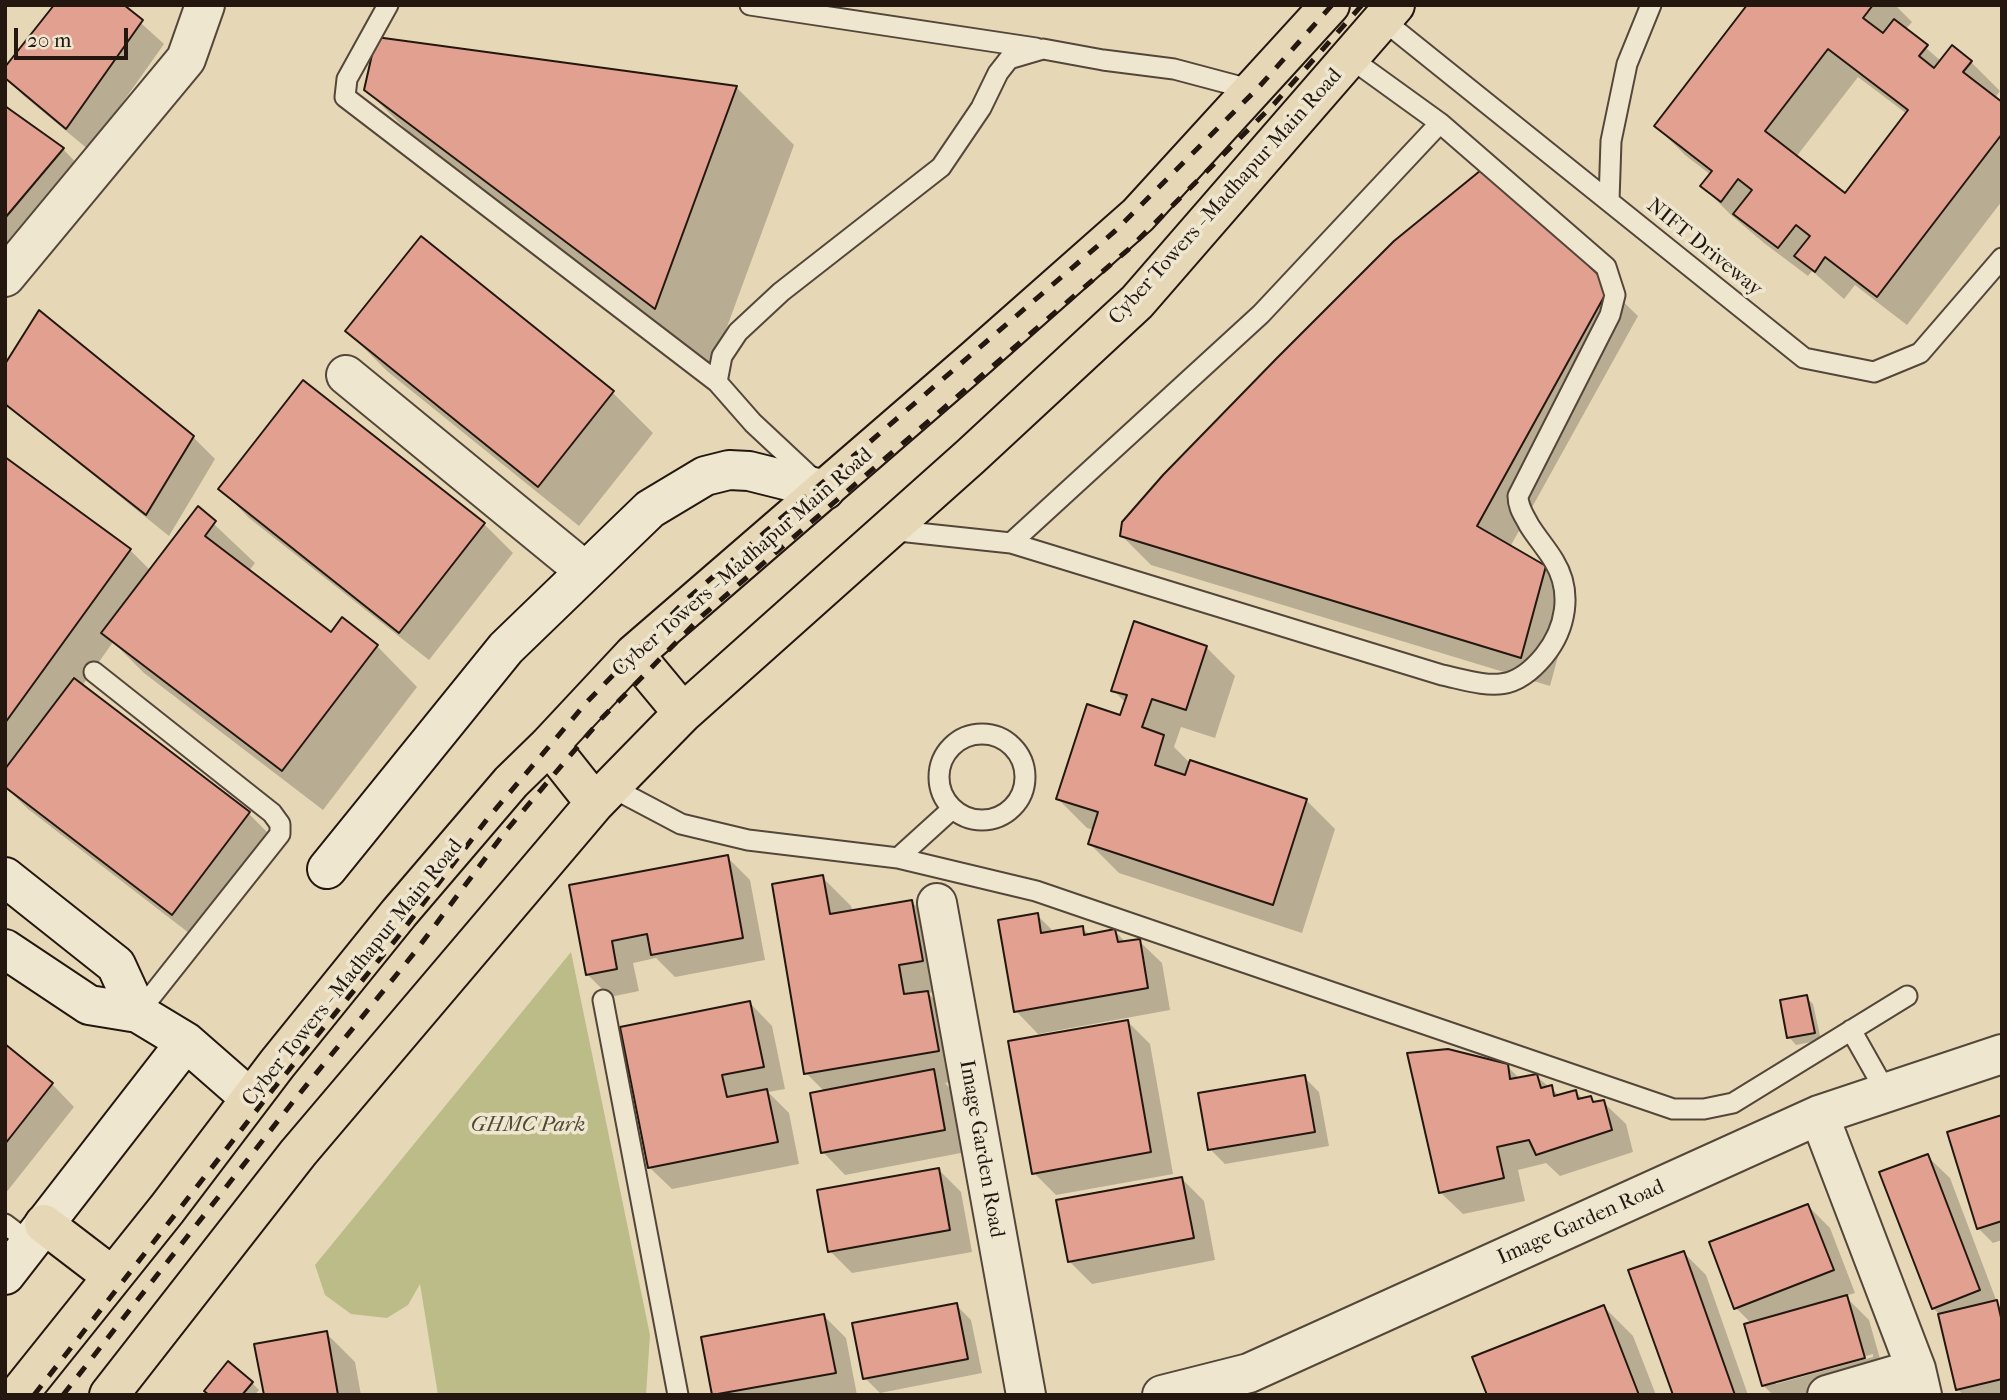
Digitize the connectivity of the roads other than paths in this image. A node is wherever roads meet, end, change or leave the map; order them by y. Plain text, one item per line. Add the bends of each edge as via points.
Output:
1 (205, 5) edge
2 (388, 5) edge
3 (750, 5) edge
4 (1331, 5) edge
5 (1651, 5) edge
6 (1389, 13) edge
7 (1043, 49) junction
8 (1350, 58) junction
9 (1252, 90) junction
10 (1440, 123) junction
11 (1609, 201) junction
12 (2002, 258) edge
13 (5, 278) edge
14 (346, 375) dead end
15 (718, 382) junction
16 (825, 490) junction
17 (888, 530) junction
18 (1011, 543) junction
19 (584, 571) junction
20 (634, 654) junction
21 (94, 672) dead end
22 (683, 713) junction
23 (549, 746) junction
24 (603, 795) junction
25 (952, 809) junction
26 (898, 858) junction
27 (327, 869) dead end
28 (5, 877) edge
29 (937, 903) dead end
30 (5, 948) edge
31 (1907, 996) dead end
32 (603, 1000) dead end
33 (138, 1013) junction
34 (1851, 1030) junction
35 (186, 1042) junction
36 (2002, 1054) edge
37 (1886, 1092) junction
38 (250, 1098) junction
39 (1819, 1115) junction
40 (26, 1230) edge
41 (5, 1275) edge
42 (112, 1276) junction
43 (1919, 1382) edge
44 (1252, 1384) edge
45 (18, 1395) edge
46 (109, 1395) edge
47 (678, 1395) edge
48 (1026, 1395) edge
49 (1162, 1395) edge
50 (1826, 1395) edge

1 - 13 street via 186,59
2 - 15 lane via 347,79 345,97
3 - 7 lane
4 - 9 main road, Cyber Towers - Madhapur Main Road
5 - 11 lane via 1628,64 1611,141
6 - 8 main road, Cyber Towers - Madhapur Main Road
6 - 11 lane, NIFT Driveway
7 - 9 lane via 1174,69
7 - 15 lane via 1009,59 941,167 781,292 738,332 722,356
8 - 10 lane
8 - 17 main road, Cyber Towers - Madhapur Main Road via 1137,302
9 - 16 main road, Cyber Towers - Madhapur Main Road via 1138,215
10 - 18 lane via 1261,314
10 - 18 lane via 1606,267 1615,295 1610,315 1518,496 1518,505 1555,562 1565,588 1565,615 1556,642 1531,671 1509,685 1442,675
11 - 12 lane, NIFT Driveway via 1804,358 1874,372 1920,353
14 - 19 street
15 - 16 lane via 753,423
16 - 19 street via 749,471 705,476 650,509
16 - 20 main road, Cyber Towers - Madhapur Main Road
17 - 18 lane
17 - 22 main road, Cyber Towers - Madhapur Main Road
19 - 27 street via 506,648
20 - 22 main road
20 - 23 main road, Cyber Towers - Madhapur Main Road
21 - 33 lane via 280,824 280,834
22 - 24 main road, Cyber Towers - Madhapur Main Road
23 - 24 main road
23 - 38 main road, Cyber Towers - Madhapur Main Road via 399,913
24 - 26 lane via 681,824 748,840
24 - 46 main road, Cyber Towers - Madhapur Main Road via 298,1153
25 - 25 lane via 939,783 944,756 965,737 980,734 1007,742 1023,765 1022,793 1015,805 991,820 964,817
25 - 26 lane
26 - 34 lane via 1035,891 1673,1109 1733,1103
28 - 33 street via 116,965
29 - 48 street, Image Garden Road
30 - 33 street via 89,1005
31 - 34 lane
32 - 47 lane
33 - 35 street
34 - 37 lane
35 - 38 street
35 - 40 street
36 - 37 street, Image Garden Road
37 - 39 street, Image Garden Road
38 - 42 main road, Cyber Towers - Madhapur Main Road
39 - 43 street
39 - 44 street, Image Garden Road
40 - 41 street
40 - 42 main road
42 - 45 main road, Cyber Towers - Madhapur Main Road
43 - 50 street
44 - 49 street, Image Garden Road

